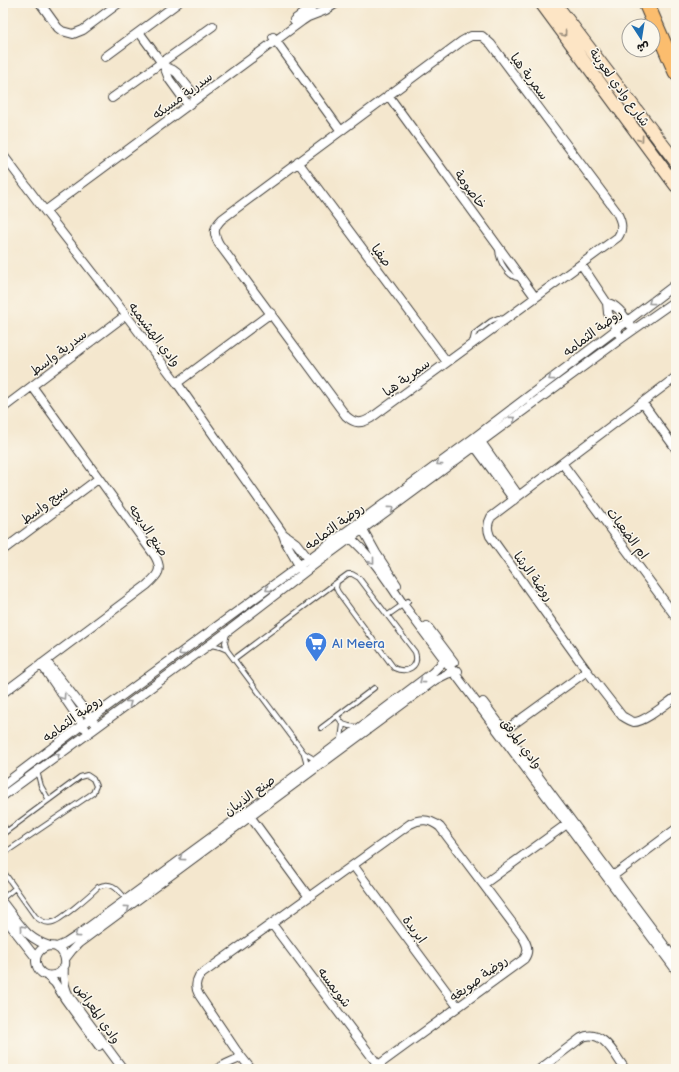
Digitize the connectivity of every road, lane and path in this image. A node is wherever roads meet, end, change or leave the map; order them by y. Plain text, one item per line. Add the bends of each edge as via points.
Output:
1 (40, 3) edge
2 (120, 3) edge
3 (178, 3) edge
4 (317, 3) edge
5 (337, 3) edge
6 (541, 3) edge
7 (555, 3) edge
8 (648, 8) edge
9 (213, 26) dead end
10 (139, 32) junction
11 (274, 39) junction
12 (676, 55) edge
13 (105, 57) dead end
14 (163, 64) junction
15 (676, 72) edge
16 (388, 95) junction
17 (195, 96) junction
18 (112, 98) dead end
19 (187, 103) junction
20 (340, 131) junction
21 (3, 155) edge
22 (298, 162) junction
23 (676, 162) edge
24 (676, 186) edge
25 (43, 209) junction
26 (581, 264) junction
27 (676, 284) edge
28 (536, 297) junction
29 (676, 300) edge
30 (607, 303) junction
31 (271, 313) junction
32 (126, 315) junction
33 (627, 320) junction
34 (616, 329) junction
35 (633, 330) junction
36 (622, 338) junction
37 (447, 362) junction
38 (676, 377) edge
39 (177, 384) junction
40 (32, 386) junction
41 (642, 402) junction
42 (3, 408) edge
43 (476, 441) junction
44 (676, 449) edge
45 (562, 462) junction
46 (98, 479) junction
47 (516, 498) junction
48 (359, 522) junction
49 (363, 530) junction
50 (282, 532) junction
51 (344, 533) junction
52 (351, 539) junction
53 (3, 550) edge
54 (309, 559) junction
55 (299, 566) junction
56 (314, 566) junction
57 (304, 573) junction
58 (337, 582) junction
59 (406, 602) junction
60 (388, 615) junction
61 (676, 617) edge
62 (228, 631) junction
63 (209, 645) junction
64 (227, 650) junction
65 (446, 656) junction
66 (234, 659) junction
67 (44, 663) junction
68 (457, 671) junction
69 (587, 671) junction
70 (374, 688) dead end
71 (3, 693) edge
72 (676, 697) edge
73 (337, 716) junction
74 (91, 719) junction
75 (343, 724) junction
76 (82, 725) junction
77 (98, 726) junction
78 (362, 726) junction
79 (321, 728) dead end
80 (502, 732) junction
81 (89, 733) junction
82 (340, 742) junction
83 (304, 753) junction
84 (318, 759) junction
85 (306, 768) junction
86 (37, 771) junction
87 (3, 785) edge
88 (3, 796) edge
89 (48, 800) junction
90 (249, 814) junction
91 (569, 822) junction
92 (3, 824) edge
93 (676, 829) edge
94 (5, 832) edge
95 (676, 836) edge
96 (3, 854) edge
97 (353, 865) junction
98 (3, 871) edge
99 (612, 880) junction
100 (484, 884) junction
101 (15, 888) junction
102 (309, 897) junction
103 (3, 898) edge
104 (126, 899) junction
105 (3, 902) edge
106 (3, 916) edge
107 (272, 924) junction
108 (53, 947) junction
109 (36, 958) junction
110 (676, 961) edge
111 (64, 963) junction
112 (676, 970) edge
113 (46, 975) junction
114 (458, 1007) junction
115 (236, 1050) junction
116 (241, 1057) junction
117 (225, 1064) junction
118 (375, 1067) edge
119 (121, 1069) edge
120 (218, 1069) edge
121 (251, 1069) edge
122 (540, 1069) edge
123 (625, 1069) edge

1 - 2 street via 58,28 73,34 83,30
3 - 10 street
4 - 11 street, سدرية مسيكه
5 - 11 street, سدرية مسيكه
6 -> 24 main road, شارع وادي لعوينة
7 - 23 main road, شارع وادي لعوينة
8 - 12 highway
8 - 15 highway
9 - 14 street
10 - 13 street
10 - 14 street
11 - 17 street, سدرية مسيكه
11 - 20 street
14 - 17 street via 177,73
14 - 18 street
14 - 19 street via 169,80
16 - 20 street, سمرية هيا
16 - 26 street, سمرية هيا via 466,38 482,36 486,39 620,217 622,227 618,237
16 - 28 street, خاصومة
17 - 19 street, سدرية مسيكه
19 - 25 street, سدرية مسيكه
20 - 22 street, سمرية هيا
21 - 25 street, وادي الهشيميه
22 - 31 street, سمرية هيا via 222,219 215,229 219,244
22 - 37 street, صفيا
25 - 32 street, وادي الهشيميه
26 - 28 street, سمرية هيا
26 - 30 street
27 -> 33 street, روضة الثمامه
28 - 37 street, سمرية هيا
29 - 35 street, روضة الثمامه
30 - 33 street via 616,306
30 - 34 street via 608,313
31 - 37 street, سمرية هيا via 346,416 355,422 371,418
31 - 39 street
32 - 39 street, وادي الهشيميه
32 - 40 street, سدرية واسط
33 - 34 street, روضة الثمامه
33 - 35 street
34 - 36 street
34 -> 43 street, روضة الثمامه
35 - 36 street, روضة الثمامه
43 -> 36 street, روضة الثمامه
38 - 41 street, روضة الرشا
39 - 50 street, وادي الهشيميه
40 - 42 street, سدرية واسط
40 - 46 street, صنع الديحه
41 - 44 street
41 - 45 street, روضة الرشا
43 - 47 street
43 -> 48 street, روضة الثمامه
49 -> 43 street, روضة الثمامه
45 - 47 street, روضة الرشا
45 - 61 street, ام الضعيات
46 - 53 street, سيج واسط
46 - 67 street, صنع الديحه via 155,556 159,572 147,585
47 - 69 street, روضة الرشا via 490,517 487,524 488,532
48 - 49 street, وادي المرفق
48 - 51 street, روضة الثمامه
49 - 52 street, روضة الثمامه
49 - 59 street, وادي المرفق
50 - 54 street, وادي الهشيميه via 296,543
50 - 55 street, وادي الهشيميه
51 - 52 street, وادي المرفق
51 - 54 street, روضة الثمامه
52 - 56 street, روضة الثمامه
52 -> 59 street, وادي المرفق
54 - 55 street, روضة الثمامه
54 - 56 street, وادي الهشيميه
55 - 57 street, وادي الهشيميه
55 -> 74 street, روضة الثمامه
56 - 57 street, روضة الثمامه
57 - 62 street, روضة الثمامه
58 - 60 lane via 348,574 359,578
58 - 60 lane via 338,592 388,661 394,668 409,669 417,656
58 - 66 lane
59 - 60 lane
59 - 65 street, وادي المرفق
62 - 63 street, روضة الثمامه
62 - 64 lane via 225,642
63 - 64 lane
77 -> 63 street, روضة الثمامه
64 - 66 lane
65 - 68 street, وادي المرفق
65 -> 78 street, صنع الذيبان via 437,669
66 - 83 lane
67 - 71 street, صنع الديحه
67 - 74 street
67 -> 76 street
68 - 80 street, وادي المرفق
68 - 90 street, صنع الذيبان via 435,680
69 - 72 street, روضة الرشا via 622,716 630,721 644,719
69 - 80 street
70 - 73 lane
73 - 75 lane
73 - 79 lane
74 - 76 street, روضة الثمامه
74 - 77 street
75 - 78 lane
75 - 82 lane
76 - 81 street
76 - 87 street, روضة الثمامه
77 - 81 street, روضة الثمامه
78 - 82 street, صنع الذيبان
80 - 91 street, وادي المرفق
86 -> 81 street, روضة الثمامه
82 - 84 street, صنع الذيبان
83 - 84 lane via 314,760
83 - 85 lane
84 - 85 street, صنع الذيبان
85 - 90 street, صنع الذيبان
86 - 88 street, روضة الثمامه
86 - 89 lane
89 - 94 lane
89 - 96 lane via 83,775 91,777 95,783 93,793
90 - 102 street
90 -> 104 street, صنع الذيبان
111 -> 90 street, صنع الذيبان via 80,943
91 - 99 street, وادي المرفق
91 - 100 street
92 - 94 lane
93 - 99 street
95 - 99 street
97 - 100 street, روضة صويغه via 410,824 424,820 440,827
97 - 102 street, روضة صويغه
97 - 114 street, ابريدة
98 - 101 lane
99 - 110 street, وادي المرفق
99 - 112 street, وادي المرفق
100 - 114 street, روضة صويغه via 522,936 528,952 524,959
101 - 103 lane
101 - 104 lane via 35,916 47,923 56,921 102,885 115,887
102 - 107 street, روضة صويغه
104 -> 108 street, صنع الذيبان via 71,940
108 -> 105 street, وادي المعراض via 29,934
106 - 109 street, وادي المعراض
107 - 115 street, روضة صويغه via 199,976 197,980 198,995
107 - 118 street, شويمسه
108 - 109 street via 43,948
108 - 111 street, وادي المعراض via 62,952
109 - 113 street, وادي المعراض via 37,967
111 - 113 street via 58,974
111 - 119 street, وادي المعراض via 64,979 69,996
113 - 119 street, وادي المعراض via 55,983
114 - 118 street, روضة صويغه
115 - 116 street, روضة صويغه
115 - 117 street
116 - 117 street
116 - 121 street, روضة صويغه
117 - 120 street
122 - 123 street via 581,1038 594,1035 608,1045

